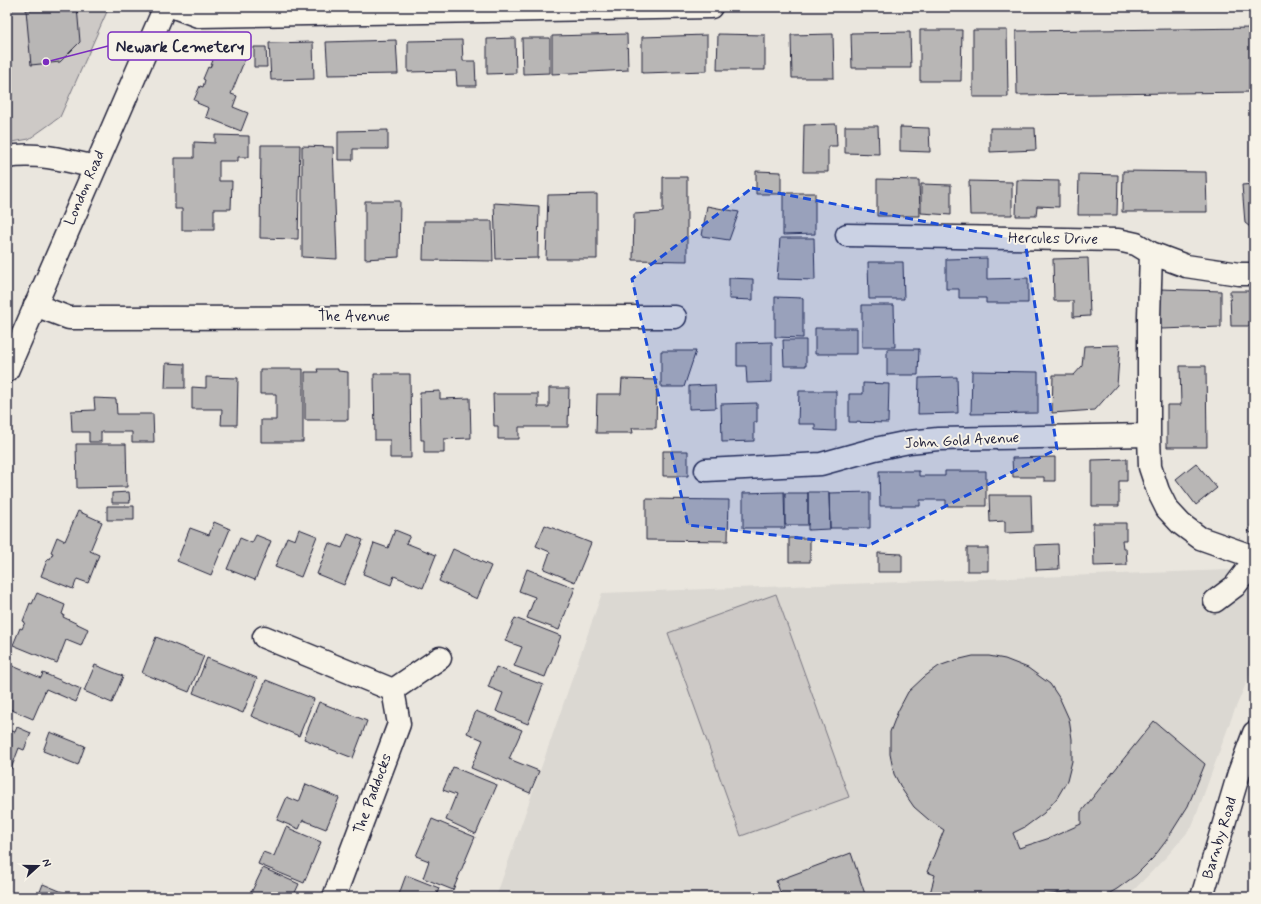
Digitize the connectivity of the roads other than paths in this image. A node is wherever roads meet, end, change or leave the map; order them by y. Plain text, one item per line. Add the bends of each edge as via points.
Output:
1 (165, 7) edge
2 (174, 7) edge
3 (711, 7) edge
4 (7, 157) edge
5 (95, 167) junction
6 (847, 236) dead end
7 (1151, 253) junction
8 (1254, 274) edge
9 (35, 305) junction
10 (675, 317) dead end
11 (7, 370) edge
12 (1149, 435) junction
13 (706, 470) dead end
14 (1254, 557) edge
15 (1254, 561) edge
16 (1215, 601) dead end
17 (264, 637) dead end
18 (440, 658) dead end
19 (393, 690) junction
20 (1254, 733) edge
21 (334, 897) edge
22 (1202, 897) edge

1 - 5 street, London Road
2 - 3 street via 198,16
4 - 5 street via 21,155 56,158
5 - 9 street, London Road
6 - 7 street, Hercules Drive via 1118,240 1136,244
7 - 8 street, Hercules Drive via 1186,266
7 - 12 street
9 - 10 street, The Avenue via 69,318
9 - 11 street, London Road
12 - 13 street, John Gold Avenue via 938,439 875,449 822,464
12 - 14 street via 1150,467 1167,509 1181,524 1200,538
15 - 16 street via 1235,586
17 - 19 street
18 - 19 street
19 - 21 street, The Paddocks via 399,724
20 - 22 street, Barnby Road via 1239,772

